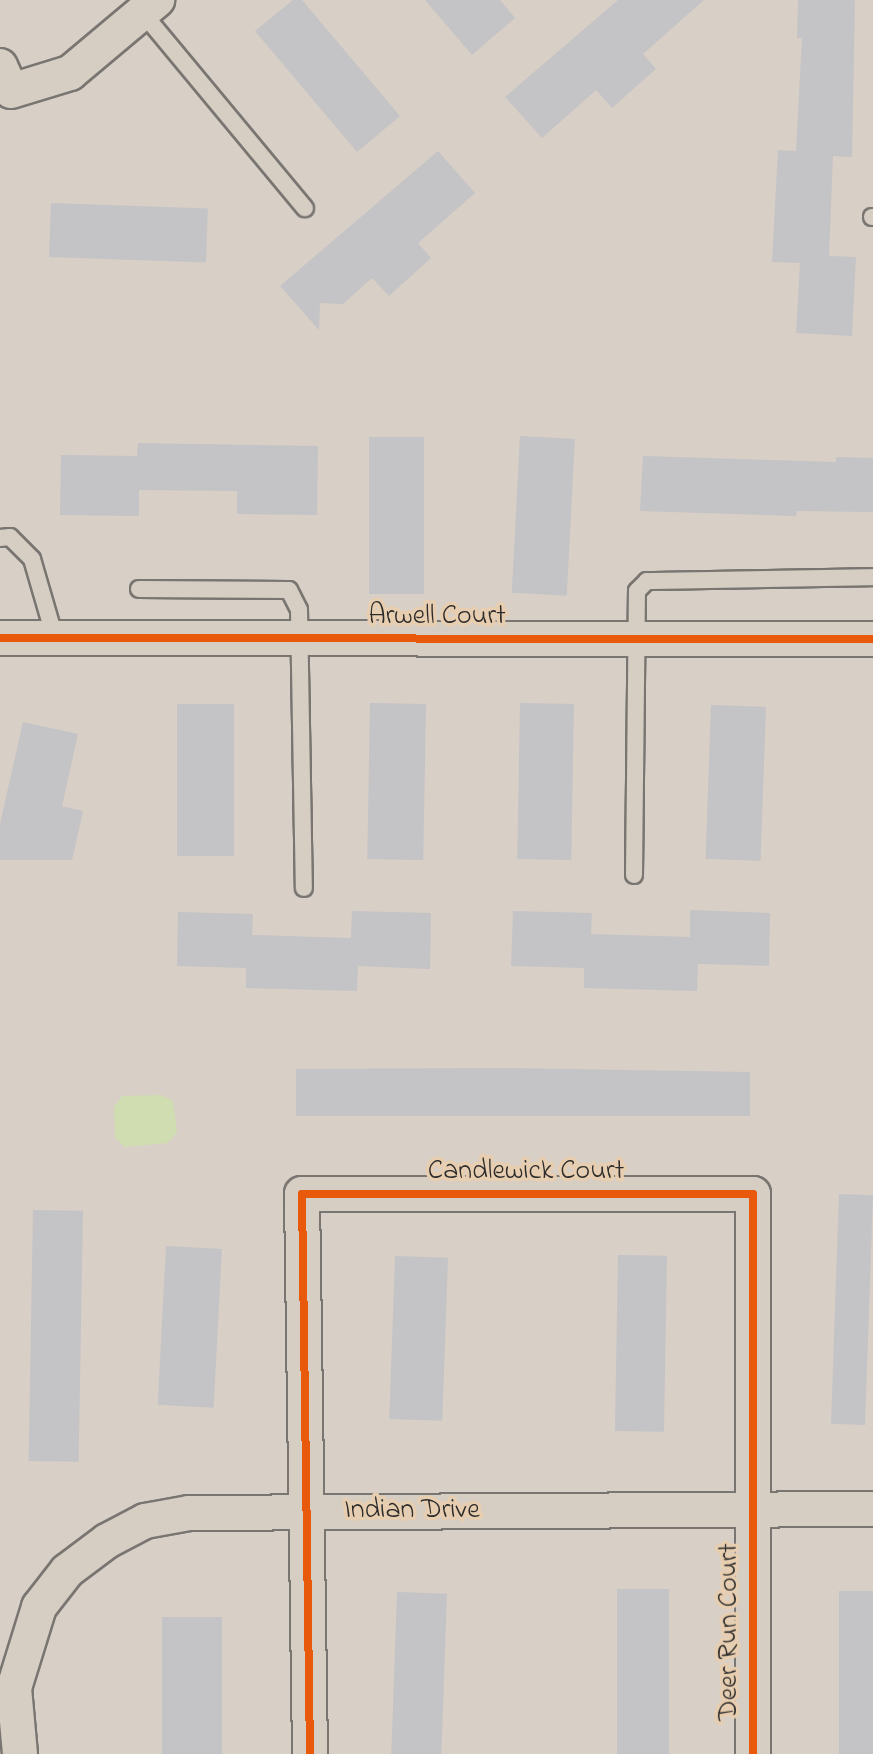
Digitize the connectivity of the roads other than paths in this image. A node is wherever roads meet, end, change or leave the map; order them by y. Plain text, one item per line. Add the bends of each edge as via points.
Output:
1 (149, 6) edge
2 (0, 66) edge
3 (305, 208) dead end
4 (0, 538) edge
5 (873, 577) edge
6 (139, 589) dead end
7 (0, 638) edge
8 (55, 638) junction
9 (299, 638) junction
10 (873, 639) edge
11 (637, 640) junction
12 (634, 875) dead end
13 (304, 888) dead end
14 (752, 1509) junction
15 (873, 1509) edge
16 (306, 1511) junction
17 (12, 1645) edge
18 (20, 1754) edge
19 (310, 1754) edge
20 (753, 1754) edge

1 - 2 street via 70,73 11,91
1 - 3 lane
4 - 8 lane via 10,537 32,559
5 - 11 lane via 647,581 637,591
6 - 9 lane via 289,590 299,610
7 - 8 street, Arwell Court
8 - 9 street, Arwell Court
9 - 11 street, Arwell Court
9 - 13 lane
10 - 11 street, Arwell Court
11 - 12 lane
14 - 15 street, Indian Drive
14 - 16 street, Indian Drive
14 - 16 street, Candlewick Court via 753,1194 302,1194
14 - 20 street, Deer Run Court
16 - 17 street, Indian Drive via 189,1513 145,1521 67,1571
16 - 19 street
17 - 18 street, Indian Drive

